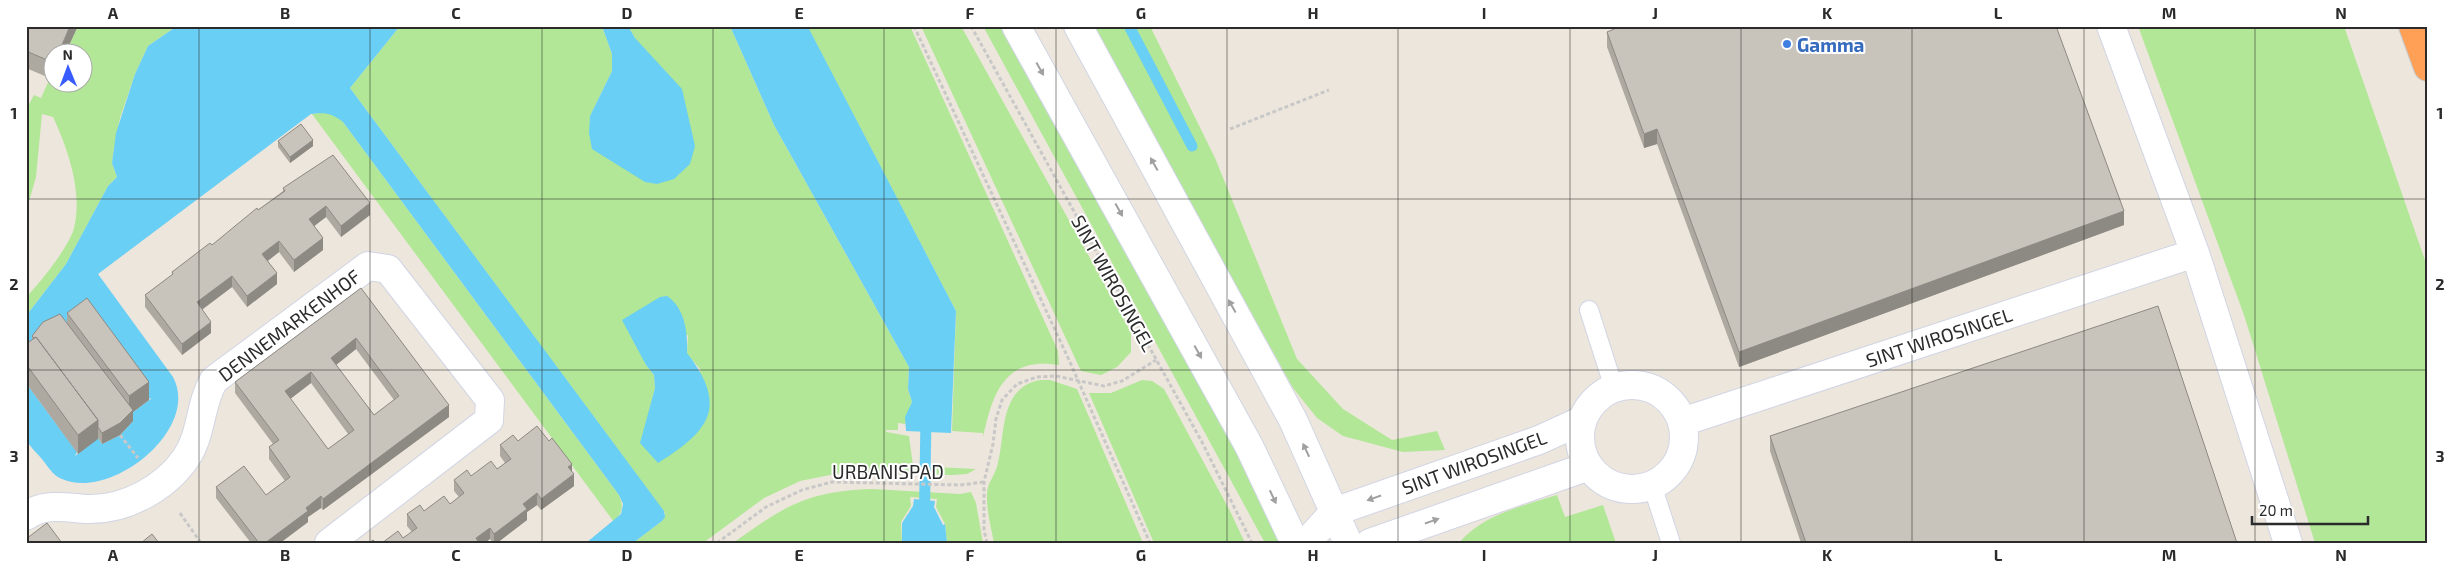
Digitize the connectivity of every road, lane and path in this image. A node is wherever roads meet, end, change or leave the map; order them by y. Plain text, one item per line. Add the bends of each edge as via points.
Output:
1 (914, 26) edge
2 (971, 26) edge
3 (1016, 26) edge
4 (1078, 26) edge
5 (2111, 26) edge
6 (2413, 26) edge
7 (2428, 67) edge
8 (1329, 90) dead end
9 (1230, 129) dead end
10 (2195, 253) junction
11 (1589, 310) dead end
12 (1156, 360) junction
13 (1078, 380) junction
14 (1614, 388) junction
15 (1583, 420) junction
16 (1682, 422) junction
17 (120, 435) edge
18 (142, 463) dead end
19 (1589, 466) junction
20 (984, 482) junction
21 (1652, 485) junction
22 (1334, 512) junction
23 (26, 516) edge
24 (329, 543) edge
25 (717, 543) edge
26 (987, 543) edge
27 (1150, 543) edge
28 (1252, 543) edge
29 (1295, 543) edge
30 (1306, 543) edge
31 (1348, 543) edge
32 (1370, 543) edge
33 (1671, 543) edge
34 (2288, 543) edge

1 - 13 path
2 - 12 path, SINT WIROSINGEL
3 -> 29 street via 1250,446
22 -> 4 street via 1293,420
5 - 10 street
6 - 7 highway
8 - 9 path
10 - 16 street, SINT WIROSINGEL
10 - 34 street
11 - 14 lane
12 - 13 path via 1122,381 1104,386
12 - 28 path, SINT WIROSINGEL via 1202,442
13 - 20 path via 1037,376 1017,384 1002,400
13 - 27 path
14 - 15 street via 1590,406
14 - 16 street via 1648,387 1675,406
15 - 19 street via 1581,443
15 -> 22 street, SINT WIROSINGEL via 1539,440
16 - 21 street via 1684,436 1679,459 1665,477
17 - 18 path
19 - 21 street via 1601,479 1617,486 1634,489
32 -> 19 street
20 - 25 path, URBANISPAD via 960,486 832,482 802,490 766,507
20 - 26 path
21 - 33 lane
22 - 30 street, SINT WIROSINGEL
22 - 31 street
23 - 24 street, DENNEMARKENHOF via 36,509 51,506 91,509 126,503 159,486 186,458 200,433 206,394 214,380 368,266 388,269 490,400 489,420

